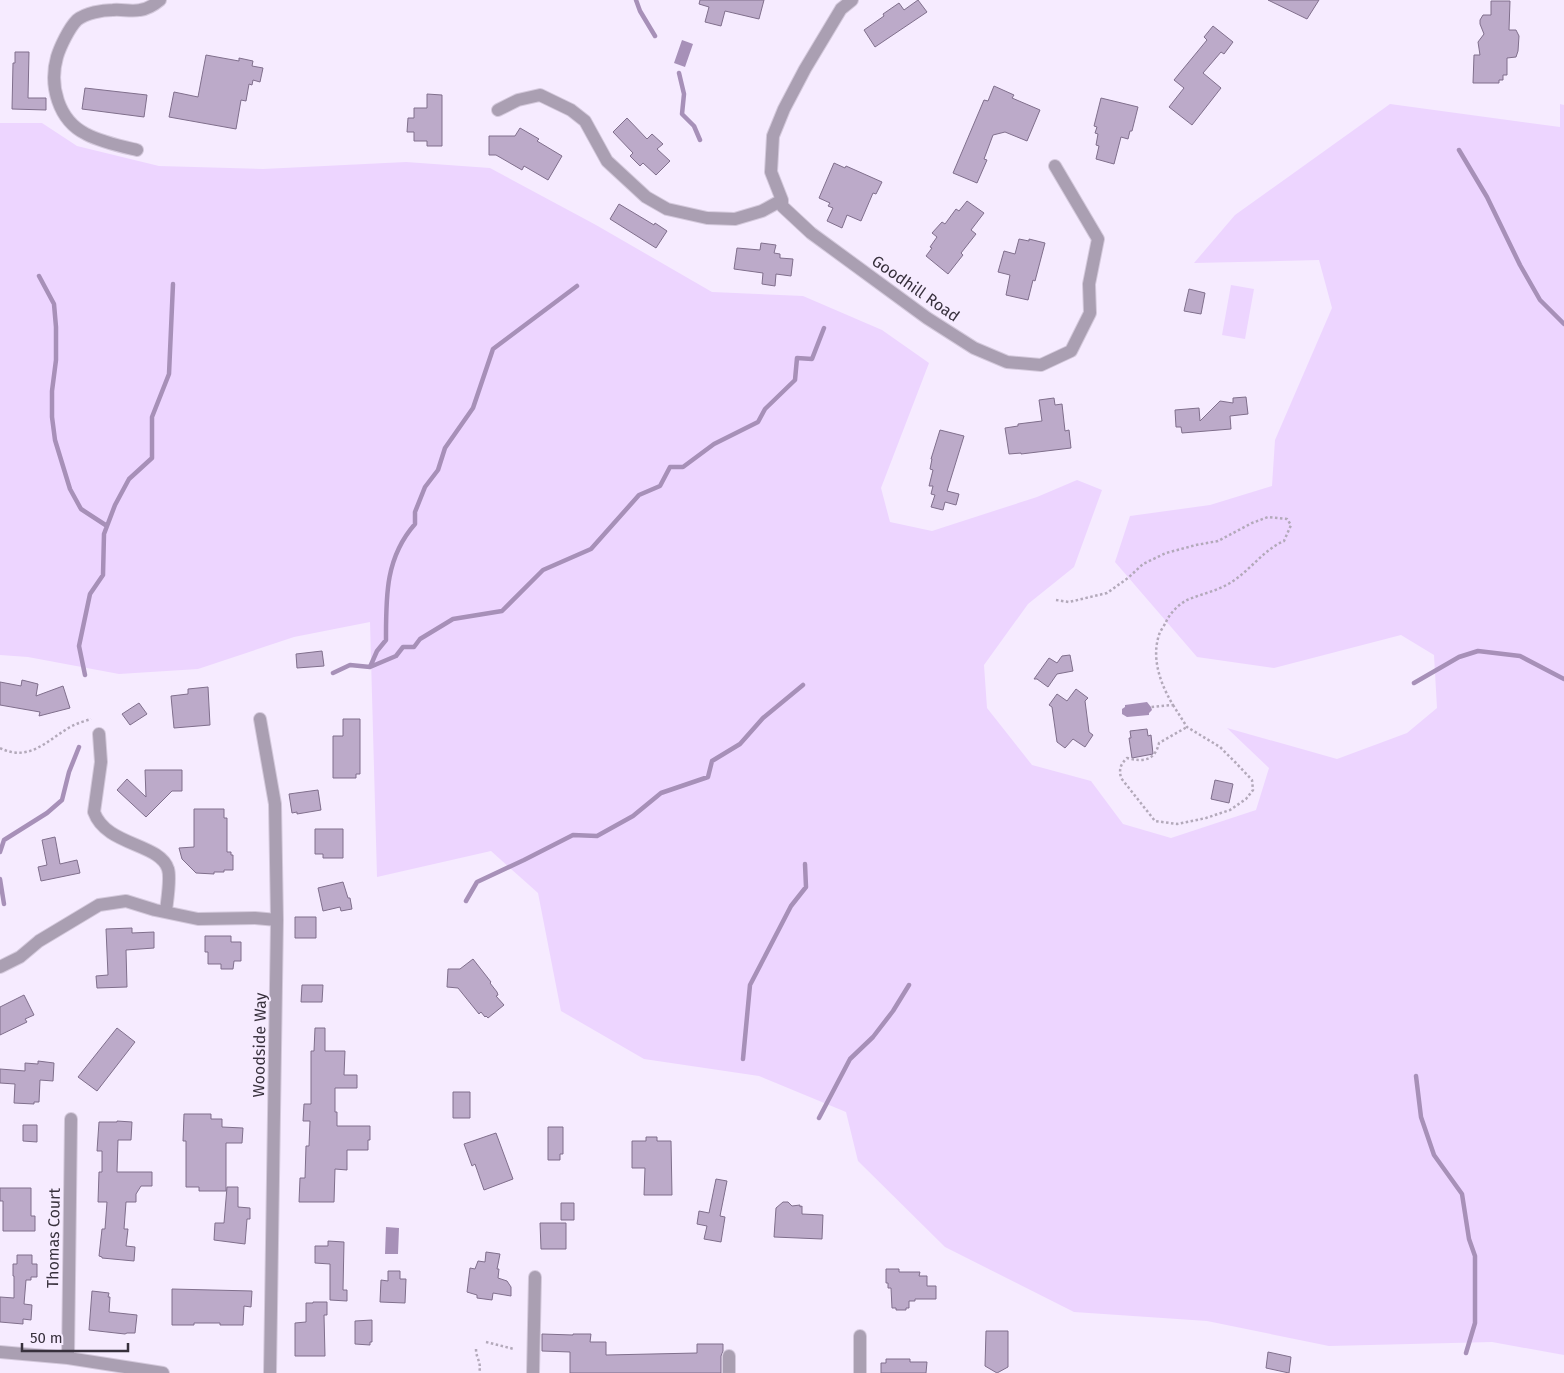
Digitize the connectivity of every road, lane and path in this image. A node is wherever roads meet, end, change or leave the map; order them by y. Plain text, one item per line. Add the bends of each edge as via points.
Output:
1 (160, 0) edge
2 (852, 0) edge
3 (498, 110) dead end
4 (137, 150) dead end
5 (1055, 166) dead end
6 (782, 200) junction
7 (1056, 600) dead end
8 (1173, 705) junction
9 (1152, 707) dead end
10 (91, 719) dead end
11 (260, 719) dead end
12 (1187, 727) junction
13 (98, 734) dead end
14 (0, 748) edge
15 (166, 911) junction
16 (278, 920) junction
17 (0, 967) edge
18 (71, 1119) dead end
19 (535, 1277) dead end
20 (860, 1336) dead end
21 (486, 1342) dead end
22 (476, 1349) dead end
23 (514, 1349) dead end
24 (0, 1352) edge
25 (729, 1356) dead end
26 (68, 1358) junction
27 (163, 1373) edge
28 (270, 1373) edge
29 (480, 1373) edge
30 (533, 1373) edge
31 (729, 1373) edge
32 (860, 1373) edge

1 - 4 street via 142,10 103,11 76,21 54,68 54,88 59,103 75,126 85,134
2 - 6 street, Goodhill Road via 841,9 805,69 773,136 771,172
3 - 6 street via 518,100 540,95 571,110 585,121 608,161 646,197 667,210 707,218 735,219 762,211
5 - 6 street, Goodhill Road via 1098,239 1089,284 1090,313 1071,351 1041,365 1007,362 974,348 927,318 811,233 782,206
7 - 8 path via 1069,602 1107,593 1143,564 1166,553 1218,541 1268,517 1287,518 1291,525 1284,541 1272,546 1229,584 1185,601 1170,614 1159,635 1155,654 1164,690
8 - 9 path
8 - 12 path
10 - 14 path via 73,726 31,752 8,752
11 - 16 street, Woodside Way via 275,804
12 - 12 path via 1220,747 1252,780 1253,790 1246,800 1230,810 1206,818 1177,824 1155,821 1120,778 1120,764 1127,758 1152,757 1162,740
13 - 15 street via 101,762 94,812 104,828 154,854 168,868
15 - 16 street via 198,918
15 - 17 street via 126,901 98,905
16 - 28 street, Woodside Way
18 - 26 street, Thomas Court
19 - 30 street
20 - 32 street
21 - 23 path
22 - 29 path
24 - 26 street
25 - 31 street
26 - 27 street

